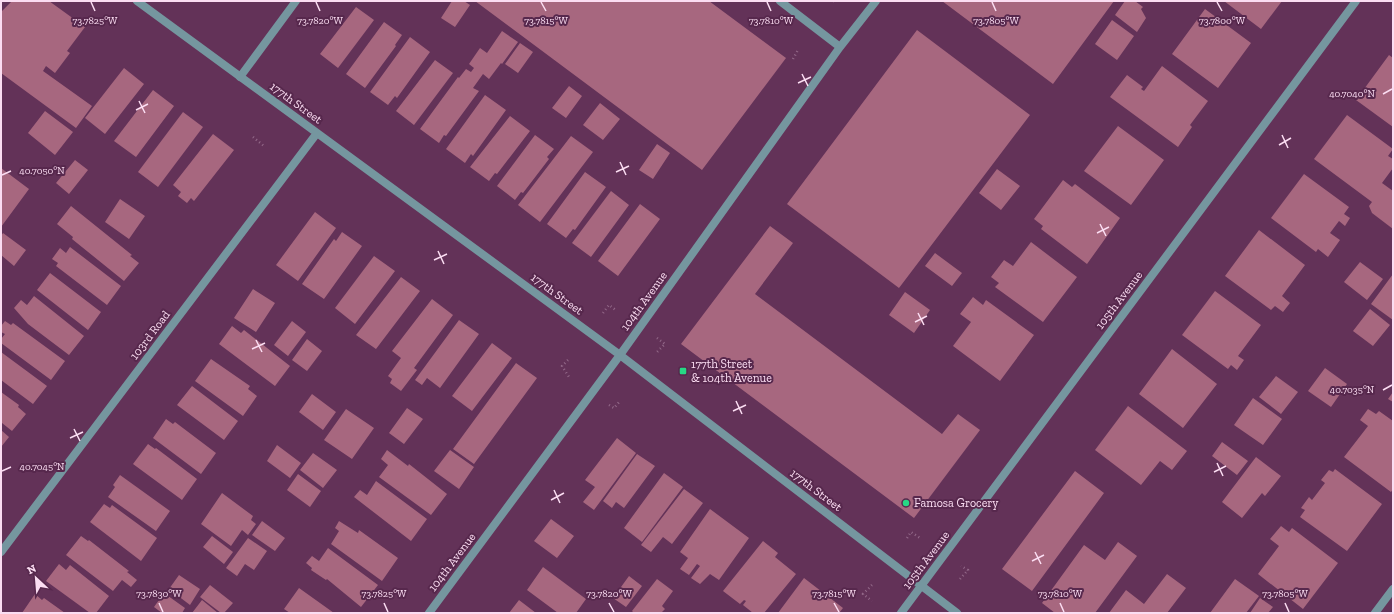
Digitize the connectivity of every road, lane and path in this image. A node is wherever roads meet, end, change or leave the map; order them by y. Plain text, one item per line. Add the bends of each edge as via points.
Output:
1 (138, 1) edge
2 (296, 1) edge
3 (780, 1) edge
4 (876, 1) edge
5 (1356, 1) edge
6 (840, 47) junction
7 (798, 50) dead end
8 (793, 59) dead end
9 (240, 77) junction
10 (317, 134) junction
11 (253, 137) dead end
12 (264, 146) dead end
13 (617, 311) dead end
14 (603, 313) dead end
15 (656, 338) dead end
16 (657, 352) dead end
17 (620, 355) junction
18 (568, 360) dead end
19 (569, 377) dead end
20 (620, 401) dead end
21 (608, 405) dead end
22 (907, 538) dead end
23 (920, 538) dead end
24 (1, 552) edge
25 (960, 566) dead end
26 (960, 579) dead end
27 (872, 585) dead end
28 (922, 586) junction
29 (1393, 589) edge
30 (872, 601) dead end
31 (429, 613) edge
32 (901, 613) edge
33 (957, 613) edge
34 (1375, 613) edge

1 - 9 street, 177th Street
2 - 9 street
3 - 6 street
4 - 6 street, 104th Avenue
5 - 28 street, 105th Avenue
6 - 17 street, 104th Avenue
7 - 8 path
9 - 10 street, 177th Street
10 - 17 street, 177th Street
10 - 24 street, 103rd Road
11 - 12 path
13 - 14 path via 609,305
15 - 16 path via 665,344
17 - 28 street, 177th Street
17 - 31 street, 104th Avenue
18 - 19 path via 562,366
20 - 21 path via 614,408
22 - 23 path via 911,532
25 - 26 path via 968,570
27 - 30 path via 863,594
28 - 32 street, 105th Avenue
28 - 33 street, 177th Street
29 - 34 street

